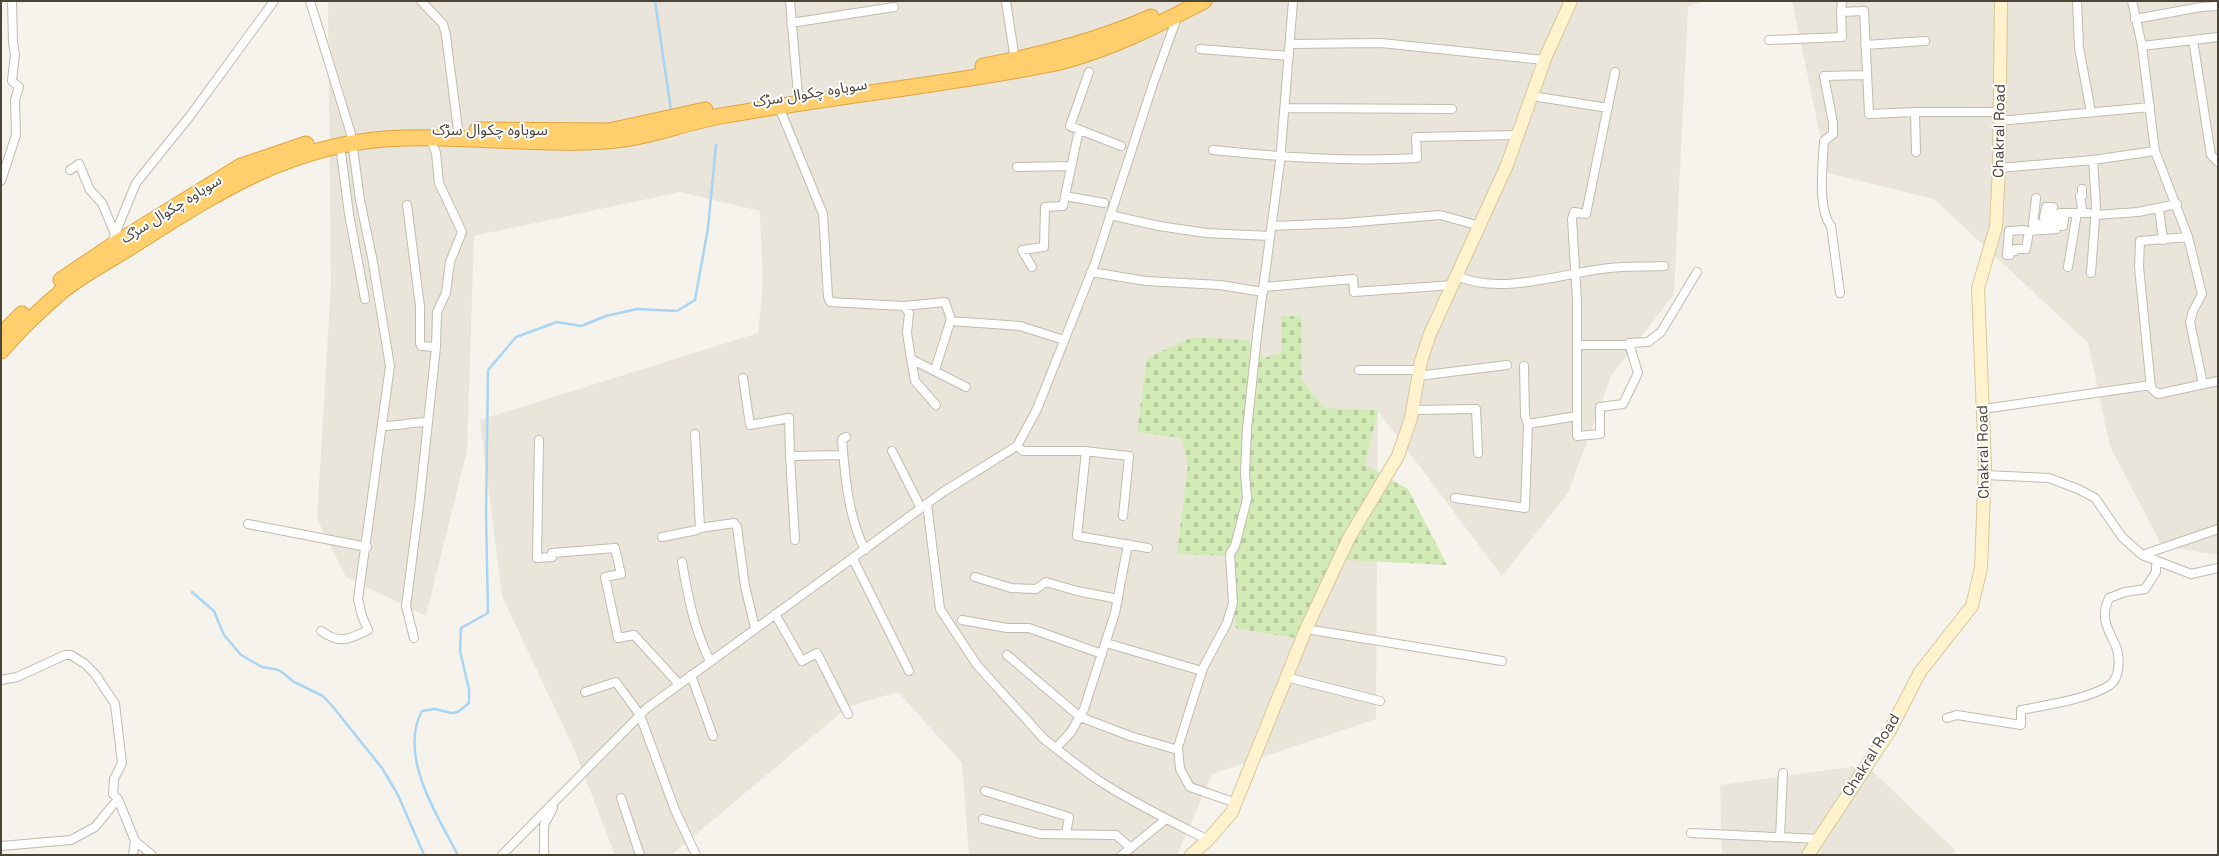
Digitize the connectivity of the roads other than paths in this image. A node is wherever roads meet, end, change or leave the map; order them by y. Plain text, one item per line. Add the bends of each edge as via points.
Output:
1 (12, 1) edge
2 (274, 1) edge
3 (310, 1) edge
4 (421, 1) edge
5 (790, 1) edge
6 (1006, 1) edge
7 (1185, 1) edge
8 (1204, 1) edge
9 (1293, 1) edge
10 (1571, 1) edge
11 (1842, 1) edge
12 (2001, 1) edge
13 (2077, 1) edge
14 (2132, 1) edge
15 (2201, 4) edge
16 (2218, 6) edge
17 (894, 7) dead end
18 (1840, 12) junction
19 (1178, 15) junction
20 (2135, 19) junction
21 (791, 23) junction
22 (2218, 37) edge
23 (1769, 40) dead end
24 (2193, 40) junction
25 (1925, 41) dead end
26 (1290, 44) junction
27 (1865, 44) junction
28 (2142, 46) junction
29 (1200, 49) dead end
30 (1289, 56) junction
31 (1015, 60) junction
32 (1544, 60) junction
33 (1089, 72) dead end
34 (1615, 72) dead end
35 (1867, 75) junction
36 (798, 95) junction
37 (1532, 96) junction
38 (779, 107) junction
39 (2150, 107) junction
40 (1285, 108) junction
41 (1608, 108) junction
42 (1452, 109) dead end
43 (1915, 112) junction
44 (2091, 112) junction
45 (1999, 117) junction
46 (458, 130) junction
47 (1079, 130) junction
48 (1518, 135) junction
49 (431, 140) junction
50 (348, 141) junction
51 (1121, 146) dead end
52 (1213, 150) dead end
53 (2155, 151) junction
54 (1916, 152) dead end
55 (1281, 157) junction
56 (2093, 160) junction
57 (2218, 162) edge
58 (1071, 166) junction
59 (1017, 167) dead end
60 (1999, 168) junction
61 (70, 170) dead end
62 (1, 181) edge
63 (2082, 189) dead end
64 (1065, 196) junction
65 (2036, 198) dead end
66 (1104, 203) dead end
67 (2177, 204) junction
68 (407, 205) dead end
69 (2159, 209) junction
70 (2078, 213) junction
71 (2092, 214) junction
72 (1110, 215) junction
73 (2044, 217) dead end
74 (1272, 226) junction
75 (1480, 226) junction
76 (2058, 226) junction
77 (1996, 227) junction
78 (2024, 230) dead end
79 (1270, 236) junction
80 (2188, 236) junction
81 (113, 240) junction
82 (2163, 240) junction
83 (1664, 266) dead end
84 (1032, 267) dead end
85 (2068, 267) dead end
86 (1091, 272) junction
87 (1697, 272) dead end
88 (1574, 273) junction
89 (2091, 273) dead end
90 (1455, 281) junction
91 (1264, 290) junction
92 (1840, 293) dead end
93 (365, 299) dead end
94 (904, 306) junction
95 (950, 321) junction
96 (1, 335) edge
97 (1064, 340) junction
98 (1630, 344) junction
99 (1577, 345) junction
100 (436, 346) junction
101 (1, 351) edge
102 (911, 359) junction
103 (1507, 365) dead end
104 (1524, 366) dead end
105 (935, 370) junction
106 (1359, 370) dead end
107 (1419, 373) junction
108 (743, 378) dead end
109 (2218, 381) edge
110 (2203, 384) junction
111 (2151, 385) junction
112 (966, 386) dead end
113 (936, 405) dead end
114 (1983, 409) junction
115 (1412, 410) junction
116 (1577, 416) junction
117 (427, 422) junction
118 (1528, 424) junction
119 (382, 426) junction
120 (695, 434) dead end
121 (846, 437) dead end
122 (539, 440) dead end
123 (1017, 446) junction
124 (892, 451) dead end
125 (1086, 451) junction
126 (1478, 453) dead end
127 (843, 455) junction
128 (790, 456) junction
129 (1984, 475) junction
130 (1455, 498) dead end
131 (924, 506) junction
132 (1123, 516) dead end
133 (248, 524) dead end
134 (700, 528) junction
135 (2218, 529) edge
136 (662, 537) dead end
137 (795, 540) dead end
138 (1128, 544) junction
139 (367, 547) junction
140 (1148, 548) dead end
141 (865, 550) junction
142 (2142, 555) junction
143 (853, 559) junction
144 (2156, 561) junction
145 (682, 562) dead end
146 (2218, 568) edge
147 (975, 577) dead end
148 (1118, 599) junction
149 (775, 614) junction
150 (962, 620) dead end
151 (755, 628) junction
152 (1306, 629) junction
153 (321, 631) dead end
154 (414, 638) dead end
155 (1106, 643) junction
156 (1102, 654) junction
157 (1007, 656) dead end
158 (710, 661) junction
159 (1502, 661) dead end
160 (909, 671) dead end
161 (1202, 671) junction
162 (691, 675) junction
163 (1286, 677) junction
164 (1, 680) edge
165 (679, 684) junction
166 (585, 692) dead end
167 (1380, 701) dead end
168 (848, 714) dead end
169 (640, 715) junction
170 (1080, 717) junction
171 (1947, 718) dead end
172 (713, 736) dead end
173 (1056, 748) junction
174 (1178, 750) junction
175 (1783, 773) dead end
176 (985, 791) dead end
177 (621, 798) dead end
178 (118, 799) junction
179 (557, 800) junction
180 (1236, 804) junction
181 (983, 819) dead end
182 (1166, 819) junction
183 (1691, 833) dead end
184 (1066, 834) junction
185 (1780, 837) junction
186 (1819, 838) junction
187 (1208, 840) junction
188 (135, 841) junction
189 (1, 846) edge
190 (1130, 848) junction
191 (133, 855) edge
192 (152, 855) edge
193 (502, 855) edge
194 (544, 855) edge
195 (640, 855) edge
196 (696, 855) edge
197 (1122, 855) edge
198 (1191, 855) edge
199 (1808, 855) edge

1 - 62 street via 15,54 12,81 19,87 15,100 16,135
2 - 81 street via 190,116 136,183
3 - 50 street
4 - 46 street via 443,24
5 - 21 street
6 - 31 street
7 - 31 highway, سوہاوہ چکوال سڑک via 1095,40
8 - 19 highway
9 - 26 street
10 - 32 street
11 - 18 street
12 - 45 street, Chakral Road
13 - 44 street via 2079,48
14 - 20 street
15 - 16 street
15 - 20 street
17 - 21 street
18 - 23 street via 1842,37
18 - 27 street via 1864,11
19 - 38 highway via 1119,43 1088,55 1056,63
19 - 72 street
20 - 28 street
21 - 36 street
22 - 24 street
24 - 28 street
24 - 57 street via 2211,155
25 - 27 street
26 - 30 street
26 - 32 street via 1381,43
27 - 35 street
28 - 39 street
29 - 30 street
30 - 40 street
31 - 36 highway, سوہاوہ چکوال سڑک
32 - 37 street
33 - 47 street via 1070,126
34 - 41 street
35 - 43 street via 1869,114
35 - 92 street via 1824,76 1833,134 1824,141 1823,189 1826,220 1831,226
36 - 46 highway, سوہاوہ چکوال سڑک via 714,108 609,131
37 - 41 street
37 - 48 street
38 - 49 highway via 718,116 671,130 605,141
38 - 94 street via 823,214 830,302
39 - 44 street
39 - 53 street
40 - 42 street
40 - 55 street
41 - 88 street via 1586,214 1574,212 1572,219
43 - 45 street
43 - 54 street
44 - 45 street
45 - 60 street, Chakral Road
46 - 50 highway, سوہاوہ چکوال سڑک via 382,131
47 - 51 street
47 - 58 street
48 - 55 street via 1416,137 1417,158
48 - 75 street via 1508,165
49 - 50 highway
49 - 100 street via 436,153 439,183 462,232 450,262 446,293 437,312
50 - 81 highway, سوہاوہ چکوال سڑک via 290,148 241,166
50 - 93 street via 348,214
50 - 101 highway via 246,177 181,215 63,290 16,333
50 - 119 street via 372,257 390,366
52 - 55 street
53 - 56 street
53 - 67 street
55 - 74 street
56 - 60 street
56 - 71 street
58 - 59 street
58 - 64 street
60 - 77 street, Chakral Road
61 - 81 street via 79,164 90,190 102,204
63 - 70 street via 2082,209
64 - 66 street
64 - 84 street via 1063,206 1045,207 1044,247 1022,250
65 - 73 street via 2033,224 2051,223 2053,207 2046,207
67 - 69 street
67 - 80 street
68 - 100 street via 420,306 420,343 421,346
69 - 71 street
69 - 82 street
70 - 71 street
70 - 76 street via 2060,213
70 - 85 street
71 - 89 street
72 - 79 street via 1206,233
72 - 86 street
74 - 75 street via 1440,215
74 - 79 street
75 - 90 street
76 - 77 street
76 - 78 street via 2056,229 2029,231 2026,249 2015,249 2007,255 2009,231
77 - 114 street, Chakral Road via 1978,288
79 - 91 street
80 - 82 street
80 - 110 street via 2202,294 2190,322
81 - 96 highway, سوہاوہ چکوال سڑک via 58,282
82 - 111 street via 2140,241 2139,267
83 - 88 street via 1610,268
86 - 91 street via 1146,281
86 - 97 street
87 - 98 street via 1661,332 1648,342
88 - 90 street via 1528,283
88 - 99 street
90 - 91 street via 1354,292 1352,278
90 - 107 street via 1430,334
91 - 161 street via 1247,429 1247,499 1235,546 1230,554 1233,603 1227,623
94 - 95 street via 946,302
94 - 102 street via 909,313 907,333
95 - 97 street via 1020,326
95 - 105 street
97 - 123 street via 1037,409
98 - 99 street
98 - 116 street via 1638,373 1623,404 1600,407 1600,434 1577,436
99 - 116 street
100 - 117 street
102 - 105 street
102 - 113 street via 915,382
103 - 107 street
104 - 118 street via 1525,416
105 - 112 street
106 - 107 street
107 - 115 street
108 - 128 street via 750,425 789,418
109 - 110 street
110 - 111 street via 2158,394
111 - 114 street
114 - 129 street, Chakral Road
115 - 126 street via 1476,408
115 - 152 street via 1398,456 1349,538
116 - 118 street
117 - 119 street
117 - 154 street via 420,506 406,606
118 - 130 street via 1525,508
119 - 139 street
120 - 134 street
121 - 127 street via 842,439
122 - 165 street via 537,558 552,557 552,552 615,548 621,574 605,577 618,638 634,635
123 - 125 street via 1023,451
123 - 131 street
124 - 131 street
125 - 132 street via 1129,456
125 - 138 street via 1077,536
127 - 128 street
127 - 141 street via 852,515
128 - 137 street
129 - 142 street via 2049,478 2096,498 2122,537
129 - 186 street, Chakral Road via 1981,568 1972,606 1920,672 1889,732
131 - 141 street
131 - 173 street via 940,609 977,665 1044,739
133 - 139 street
134 - 136 street
134 - 151 street via 734,523 737,527 745,586
135 - 142 street
138 - 140 street
138 - 148 street
139 - 153 street via 358,599 368,630 345,641 330,637
141 - 143 street
142 - 144 street
143 - 149 street
143 - 160 street
144 - 146 street via 2191,574
144 - 171 street via 2156,572 2145,589 2109,598 2104,609 2106,630 2115,645 2119,663 2111,684 2074,700 2021,710 2021,725 1957,715
145 - 158 street via 691,615
147 - 148 street via 1011,588 1036,589 1046,582
148 - 155 street
149 - 151 street
149 - 168 street via 802,661 817,654
150 - 156 street via 1007,628 1029,628
151 - 158 street
152 - 159 street
152 - 163 street
155 - 156 street
155 - 161 street
156 - 170 street
157 - 170 street
158 - 162 street
161 - 174 street
162 - 165 street
162 - 172 street
163 - 167 street
163 - 180 street
164 - 178 street via 17,677 71,654 95,674 114,704 122,763 114,779 113,794
165 - 169 street
166 - 169 street via 616,682
169 - 179 street
169 - 196 street via 672,802
170 - 173 street via 1071,732
170 - 174 street via 1130,736
173 - 182 street via 1098,780
174 - 180 street via 1180,769 1190,786
175 - 185 street
176 - 184 street via 1068,817
177 - 195 street
178 - 188 street
178 - 189 street via 95,827 71,840
179 - 193 street
179 - 194 street via 544,825
180 - 187 street
181 - 184 street via 1040,834
182 - 187 street
182 - 190 street
183 - 185 street
184 - 190 street via 1116,835
185 - 186 street
186 - 199 street, Chakral Road
187 - 198 street
188 - 191 street
188 - 192 street
190 - 197 street

